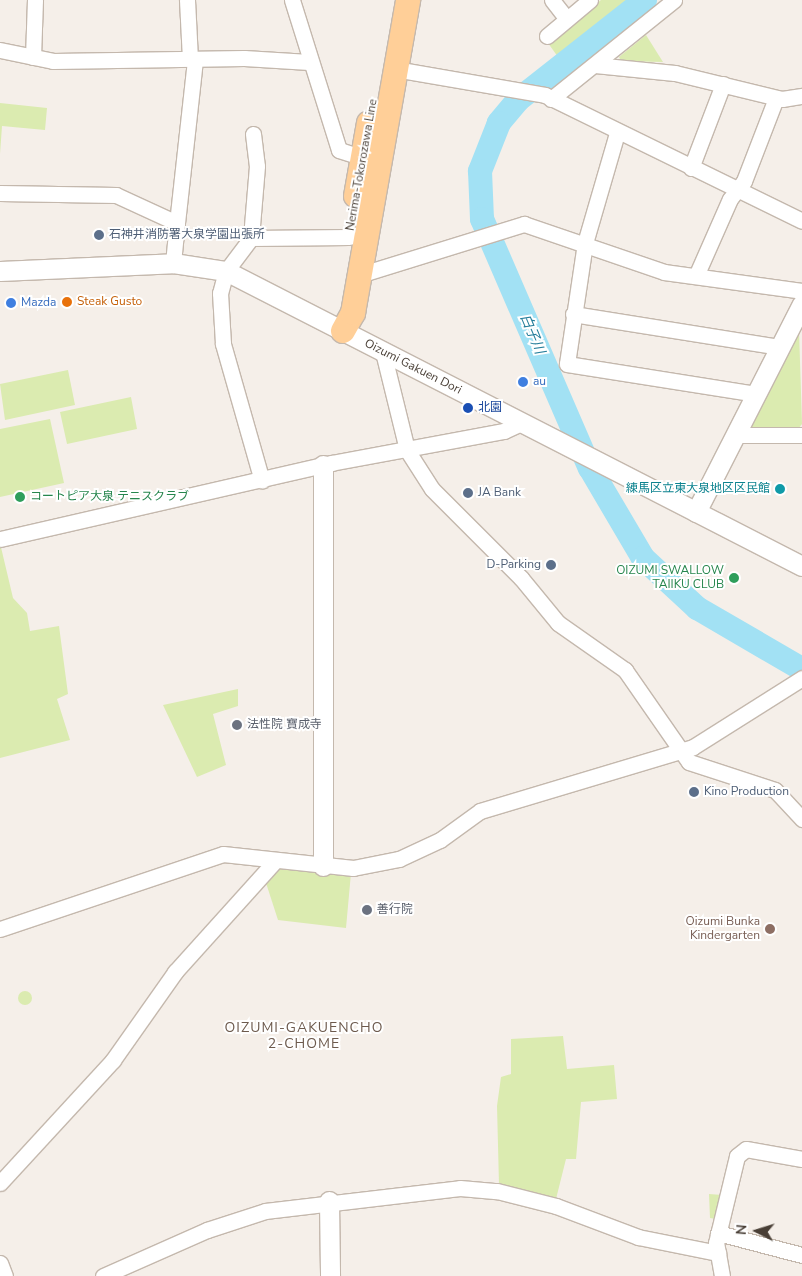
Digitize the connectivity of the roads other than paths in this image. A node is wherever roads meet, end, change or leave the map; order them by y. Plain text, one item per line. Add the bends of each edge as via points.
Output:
1 (35, 0) edge
2 (187, 0) edge
3 (292, 0) edge
4 (392, 0) edge
5 (408, 0) edge
6 (552, 0) edge
7 (590, 0) edge
8 (674, 0) edge
9 (567, 19) junction
10 (547, 36) dead end
11 (0, 50) edge
12 (34, 56) junction
13 (193, 59) junction
14 (310, 62) junction
15 (595, 65) junction
16 (395, 69) junction
17 (723, 84) junction
18 (802, 96) edge
19 (547, 97) junction
20 (776, 98) junction
21 (616, 133) junction
22 (253, 134) dead end
23 (363, 158) junction
24 (691, 168) junction
25 (738, 190) junction
26 (0, 193) edge
27 (802, 221) edge
28 (177, 222) junction
29 (349, 237) junction
30 (251, 238) junction
31 (585, 242) junction
32 (173, 263) junction
33 (0, 271) edge
34 (226, 271) junction
35 (359, 275) junction
36 (696, 276) junction
37 (802, 302) edge
38 (574, 314) junction
39 (343, 331) junction
40 (780, 346) junction
41 (383, 352) junction
42 (756, 394) junction
43 (523, 422) junction
44 (735, 435) junction
45 (802, 435) edge
46 (407, 450) junction
47 (323, 465) junction
48 (262, 481) junction
49 (696, 512) junction
50 (0, 539) edge
51 (802, 566) edge
52 (801, 678) edge
53 (682, 751) junction
54 (802, 819) edge
55 (273, 862) junction
56 (323, 866) junction
57 (0, 929) edge
58 (802, 1159) edge
59 (0, 1183) edge
60 (329, 1201) junction
61 (718, 1234) junction
62 (718, 1253) junction
63 (802, 1255) edge
64 (0, 1263) edge
65 (5, 1276) edge
66 (103, 1276) edge
67 (330, 1276) edge
68 (722, 1276) edge

1 - 12 street
2 - 13 street
3 - 14 street
4 - 23 main road, Nerima-Tokorozawa Line
5 - 16 main road, Nerima-Tokorozawa Line
6 - 9 street
7 - 9 street
8 - 15 street
9 - 10 street
11 - 12 street
12 - 13 street via 54,61
13 - 14 street
13 - 28 street
14 - 23 street via 327,101 339,150
15 - 17 street via 675,73
15 - 19 street
16 - 19 street
16 - 35 main road, Nerima-Tokorozawa Line
17 - 20 street
17 - 24 street
18 - 20 street
19 - 21 street
20 - 25 street
21 - 24 street
21 - 31 street
22 - 30 street via 257,166
23 - 29 main road, Nerima-Tokorozawa Line
24 - 25 street
25 - 27 street
25 - 36 street
26 - 28 street via 116,195
28 - 32 street
29 - 30 street
29 - 39 main road, Nerima-Tokorozawa Line via 339,310
30 - 34 street
31 - 35 street via 524,224
31 - 36 street via 664,272
31 - 38 street
32 - 33 street, Oizumi Gakuen Dori
32 - 34 street, Oizumi Gakuen Dori
34 - 39 street, Oizumi Gakuen Dori
34 - 48 street via 220,288 223,344
35 - 39 main road, Nerima-Tokorozawa Line via 353,313
36 - 37 street
37 - 40 street
38 - 40 street
38 - 42 street via 569,366
39 - 41 street, Oizumi Gakuen Dori
40 - 42 street
41 - 43 street, Oizumi Gakuen Dori
41 - 46 street
42 - 44 street
43 - 46 street via 504,431
43 - 49 street, Oizumi Gakuen Dori
44 - 45 street
44 - 49 street
46 - 47 street
46 - 53 street via 432,489 530,587 558,623 625,670
47 - 48 street
47 - 56 street
48 - 50 street
49 - 51 street, Oizumi Gakuen Dori
52 - 53 street
53 - 54 street via 695,766 775,790
53 - 56 street via 480,811 440,840 399,859 353,868
55 - 56 street
55 - 57 street via 223,854
55 - 59 street via 175,972 113,1060
58 - 61 street via 746,1149 737,1156
60 - 62 street via 434,1189 497,1191 556,1206 638,1237
60 - 66 street via 265,1211 207,1230
60 - 67 street
61 - 62 street
61 - 63 street
62 - 68 street
64 - 65 street

